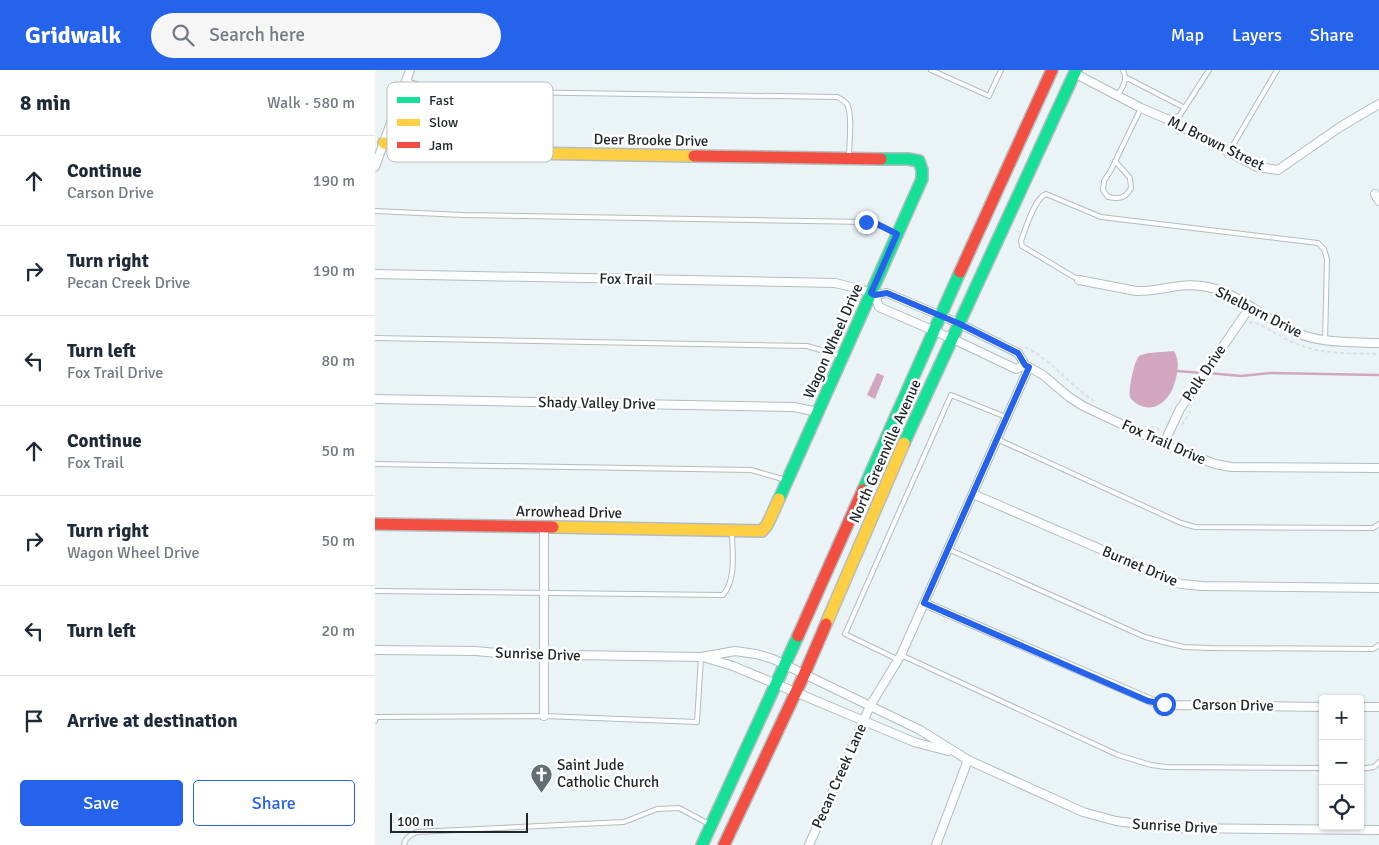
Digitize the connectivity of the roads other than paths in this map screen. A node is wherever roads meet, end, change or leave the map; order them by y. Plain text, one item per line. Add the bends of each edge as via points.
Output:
1 (410, 70) edge
2 (931, 70) edge
3 (1001, 70) edge
4 (1052, 70) edge
5 (1123, 70) edge
6 (1209, 70) edge
7 (1277, 70) edge
8 (1072, 71) edge
9 (1125, 76) junction
10 (405, 81) joint
11 (409, 82) edge
12 (553, 93) edge
13 (1117, 96) junction
14 (1379, 104) edge
15 (1141, 108) junction
16 (1185, 108) junction
17 (1169, 120) junction
18 (387, 134) edge
19 (384, 143) junction
20 (387, 144) edge
21 (1229, 152) junction
22 (553, 153) edge
23 (849, 158) junction
24 (919, 161) joint
25 (1115, 162) junction
26 (375, 167) edge
27 (375, 211) edge
28 (897, 234) junction
29 (375, 274) edge
30 (1079, 280) joint
31 (873, 294) junction
32 (1250, 307) junction
33 (940, 315) junction
34 (960, 324) junction
35 (933, 330) junction
36 (375, 338) edge
37 (953, 339) junction
38 (1325, 341) junction
39 (1379, 343) edge
40 (842, 357) junction
41 (1027, 366) junction
42 (375, 399) edge
43 (818, 412) junction
44 (1007, 417) junction
45 (997, 439) junction
46 (1164, 443) junction
47 (375, 464) edge
48 (1379, 468) edge
49 (787, 480) junction
50 (973, 494) junction
51 (375, 524) edge
52 (1379, 524) edge
53 (544, 527) junction
54 (732, 531) junction
55 (762, 531) joint
56 (948, 548) junction
57 (1379, 588) edge
58 (375, 591) edge
59 (544, 594) junction
60 (924, 603) junction
61 (1379, 645) edge
62 (375, 650) edge
63 (544, 655) junction
64 (701, 657) junction
65 (900, 658) junction
66 (785, 666) junction
67 (804, 675) junction
68 (777, 685) junction
69 (795, 692) junction
70 (870, 706) junction
71 (1319, 707) edge
72 (1364, 707) edge
73 (1379, 707) edge
74 (544, 716) junction
75 (375, 721) edge
76 (863, 721) junction
77 (955, 753) junction
78 (968, 760) junction
79 (1379, 762) edge
80 (1319, 768) edge
81 (1364, 768) edge
82 (711, 825) junction
83 (1379, 830) edge
84 (729, 832) junction
85 (404, 845) edge
86 (702, 845) edge
87 (724, 845) edge
88 (809, 845) edge
89 (936, 845) edge

1 - 10 street
2 - 3 lane via 989,96
4 - 33 main road, North Greenville Avenue
5 - 9 lane
6 - 16 lane
7 - 21 lane
8 - 13 street, MJ Brown Street
8 - 34 main road, North Greenville Avenue
9 - 13 lane
9 - 16 lane
10 - 11 lane
12 - 23 lane via 837,97 848,106
13 - 15 street, MJ Brown Street
14 - 21 street, MJ Brown Street via 1277,170 1257,167
15 - 17 street, MJ Brown Street
15 - 25 lane
16 - 17 lane via 1180,115
17 - 21 street, MJ Brown Street
18 - 19 street
19 - 20 main road, Deer Brooke Drive
19 - 26 street
22 - 23 main road, Deer Brooke Drive
23 - 24 main road, Deer Brooke Drive
24 - 28 main road, Wagon Wheel Drive via 922,179
25 - 25 lane via 1104,181 1103,190 1107,197 1119,199 1131,188 1129,178
27 - 28 lane via 866,222
28 - 31 main road, Wagon Wheel Drive
29 - 31 street, Fox Trail via 835,283
30 - 32 street, Shelborn Drive via 1136,291 1180,285 1202,286 1221,291
30 - 38 lane via 1022,246 1042,195 1101,217 1318,243 1327,259
31 - 33 street, Fox Trail via 887,293
31 - 35 street via 879,307
31 - 40 main road, Wagon Wheel Drive
32 - 38 street, Shelborn Drive via 1287,329
32 - 46 street, Polk Drive via 1180,409
33 - 34 street, Fox Trail Drive
33 - 35 main road, North Greenville Avenue
34 - 37 main road, North Greenville Avenue
34 - 41 street, Fox Trail Drive via 1018,353
35 - 37 street, Fox Trail Drive
35 - 66 main road, North Greenville Avenue
36 - 40 lane via 807,346
37 - 41 street, Fox Trail Drive via 1016,369
37 - 67 main road, North Greenville Avenue via 894,465
38 - 39 street, Shelborn Drive
40 - 43 main road, Wagon Wheel Drive
41 - 44 street, Pecan Creek Lane
41 - 46 street, Fox Trail Drive via 1083,406
42 - 43 street, Shady Valley Drive via 794,407
43 - 49 main road, Wagon Wheel Drive
44 - 45 street, Pecan Creek Lane
44 - 65 lane via 951,395 947,404 845,634
45 - 50 street, Pecan Creek Lane
45 - 52 lane via 1181,523 1195,526 1353,528 1373,528
46 - 48 street, Fox Trail Drive via 1200,460 1231,467
47 - 49 lane via 751,470
49 - 55 main road, Wagon Wheel Drive
50 - 56 street, Pecan Creek Lane
50 - 57 street, Burnet Drive via 1181,584
51 - 53 main road, Arrowhead Drive
53 - 54 main road, Arrowhead Drive
53 - 59 street
54 - 55 main road, Arrowhead Drive
54 - 59 lane via 732,578 723,595
56 - 60 street, Pecan Creek Lane
56 - 61 lane via 1145,637 1184,647 1373,649
58 - 59 lane
59 - 63 street
60 - 65 street, Pecan Creek Lane
60 - 71 street, Carson Drive via 1156,703
62 - 63 street, Sunrise Drive
63 - 64 street, Sunrise Drive
63 - 74 street
64 - 66 street, Sunrise Drive via 735,651 767,657
64 - 68 street, Sunrise Drive via 733,666
64 - 74 lane via 697,722
65 - 70 street, Pecan Creek Lane
65 - 80 lane via 1118,755 1151,765
66 - 67 street, Sunrise Drive
66 - 68 main road, North Greenville Avenue
67 - 69 main road, North Greenville Avenue
67 - 70 street, Sunrise Drive
68 - 69 street, Sunrise Drive
68 - 82 main road, North Greenville Avenue
69 - 76 street, Sunrise Drive
69 - 84 main road, North Greenville Avenue
70 - 76 street, Pecan Creek Lane
70 - 77 street, Sunrise Drive via 920,730
72 - 73 street
74 - 75 lane via 376,717
76 - 77 street, Sunrise Drive via 914,742
76 - 88 street, Pecan Creek Lane
77 - 78 street, Sunrise Drive
78 - 83 street, Sunrise Drive via 1083,812 1144,826
78 - 89 street
79 - 81 lane via 1374,767
82 - 84 main road
82 - 85 lane via 679,808 657,809 624,822 417,832 411,834
82 - 86 main road, North Greenville Avenue
84 - 87 main road, North Greenville Avenue

